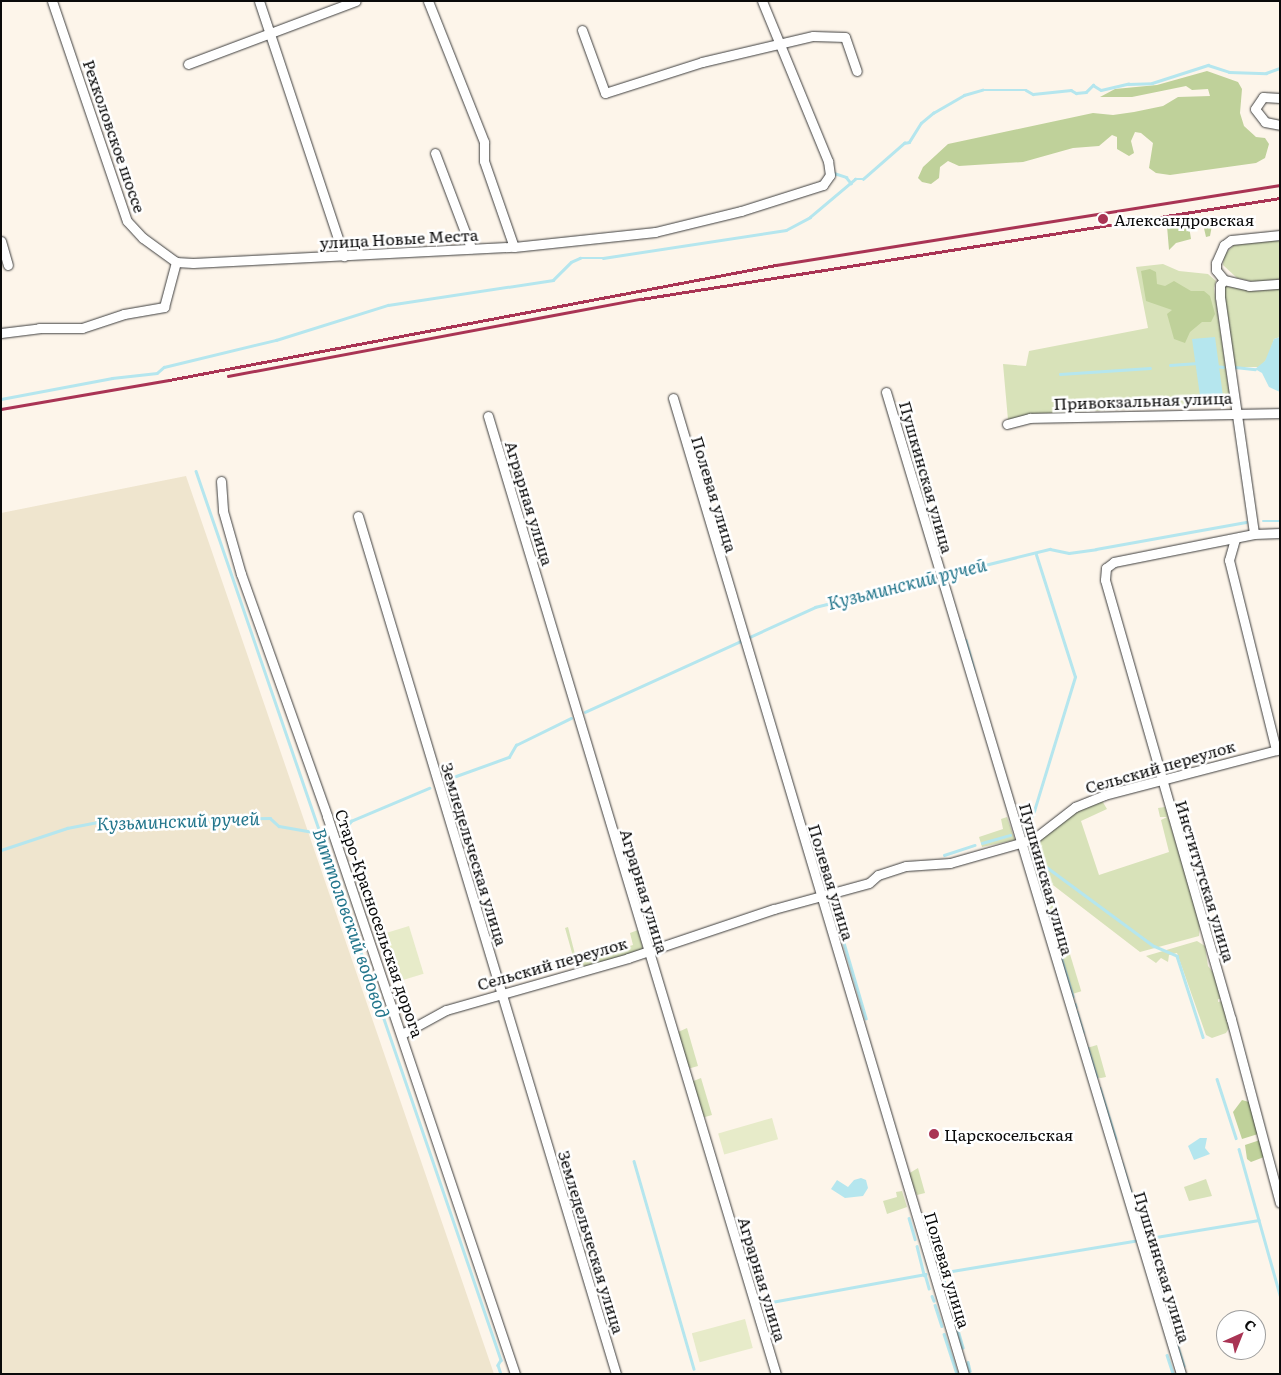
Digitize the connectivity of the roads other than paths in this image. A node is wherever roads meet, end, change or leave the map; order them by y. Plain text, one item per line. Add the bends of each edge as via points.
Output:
1 (52, 1) edge
2 (259, 1) edge
3 (356, 1) edge
4 (428, 1) edge
5 (762, 1) edge
6 (582, 30) dead end
7 (270, 32) junction
8 (778, 44) junction
9 (188, 64) dead end
10 (857, 71) dead end
11 (1280, 98) edge
12 (1280, 125) edge
13 (435, 153) dead end
14 (1280, 235) edge
15 (1, 241) edge
16 (514, 247) junction
17 (472, 248) junction
18 (344, 256) junction
19 (176, 262) junction
20 (8, 265) dead end
21 (1224, 280) junction
22 (1280, 284) edge
23 (1, 333) edge
24 (886, 392) dead end
25 (673, 398) dead end
26 (1237, 412) junction
27 (1280, 413) edge
28 (488, 416) dead end
29 (1007, 424) dead end
30 (221, 481) dead end
31 (358, 516) dead end
32 (1280, 533) edge
33 (1254, 534) junction
34 (1235, 539) junction
35 (1278, 749) edge
36 (1160, 778) junction
37 (1020, 843) junction
38 (821, 897) junction
39 (648, 952) junction
40 (500, 992) junction
41 (402, 1034) junction
42 (1280, 1203) edge
43 (515, 1374) edge
44 (616, 1374) edge
45 (776, 1374) edge
46 (964, 1374) edge
47 (1181, 1374) edge

1 - 19 street, Рехколовское шоссе via 127,221 143,238
2 - 7 street
3 - 7 street
4 - 16 street via 484,142 484,161
5 - 8 street
6 - 8 street via 605,93 702,62
7 - 9 street
7 - 18 street
8 - 10 street via 813,36 845,37
8 - 16 street, улица Новые Места via 828,161 830,175 827,180 811,189 741,211 655,232
11 - 12 street via 1263,96 1256,109 1265,122
13 - 17 street
14 - 21 street via 1242,238 1224,245 1216,263
15 - 20 street
16 - 17 street, улица Новые Места
17 - 18 street, улица Новые Места
18 - 19 street, улица Новые Места via 250,263
19 - 23 street via 167,286 164,307 124,314 82,328 39,328
21 - 22 street via 1250,286
21 - 26 street via 1219,290
24 - 37 street, Пушкинская улица
25 - 38 street, Полевая улица
26 - 27 street, Привокзальная улица
26 - 29 street, Привокзальная улица via 1030,418
26 - 33 street
28 - 39 street, Аграрная улица
30 - 41 street, Старо-Красносельская дорога via 223,511 241,574
31 - 40 street, Земледельческая улица
32 - 33 street
33 - 34 street
34 - 35 street via 1229,560
34 - 36 street, Институтская улица via 1114,562 1106,568 1105,580
35 - 36 street, Сельский переулок
36 - 37 street, Сельский переулок via 1075,807 1035,838
36 - 42 street, Институтская улица via 1231,1019
37 - 38 street, Сельский переулок via 950,863 906,866 878,875 870,883
37 - 47 street, Пушкинская улица
38 - 39 street, Сельский переулок via 695,934
38 - 46 street, Полевая улица
39 - 40 street, Сельский переулок
39 - 45 street, Аграрная улица
40 - 41 street, Сельский переулок via 446,1010
40 - 44 street, Земледельческая улица
41 - 43 street, Старо-Красносельская дорога

